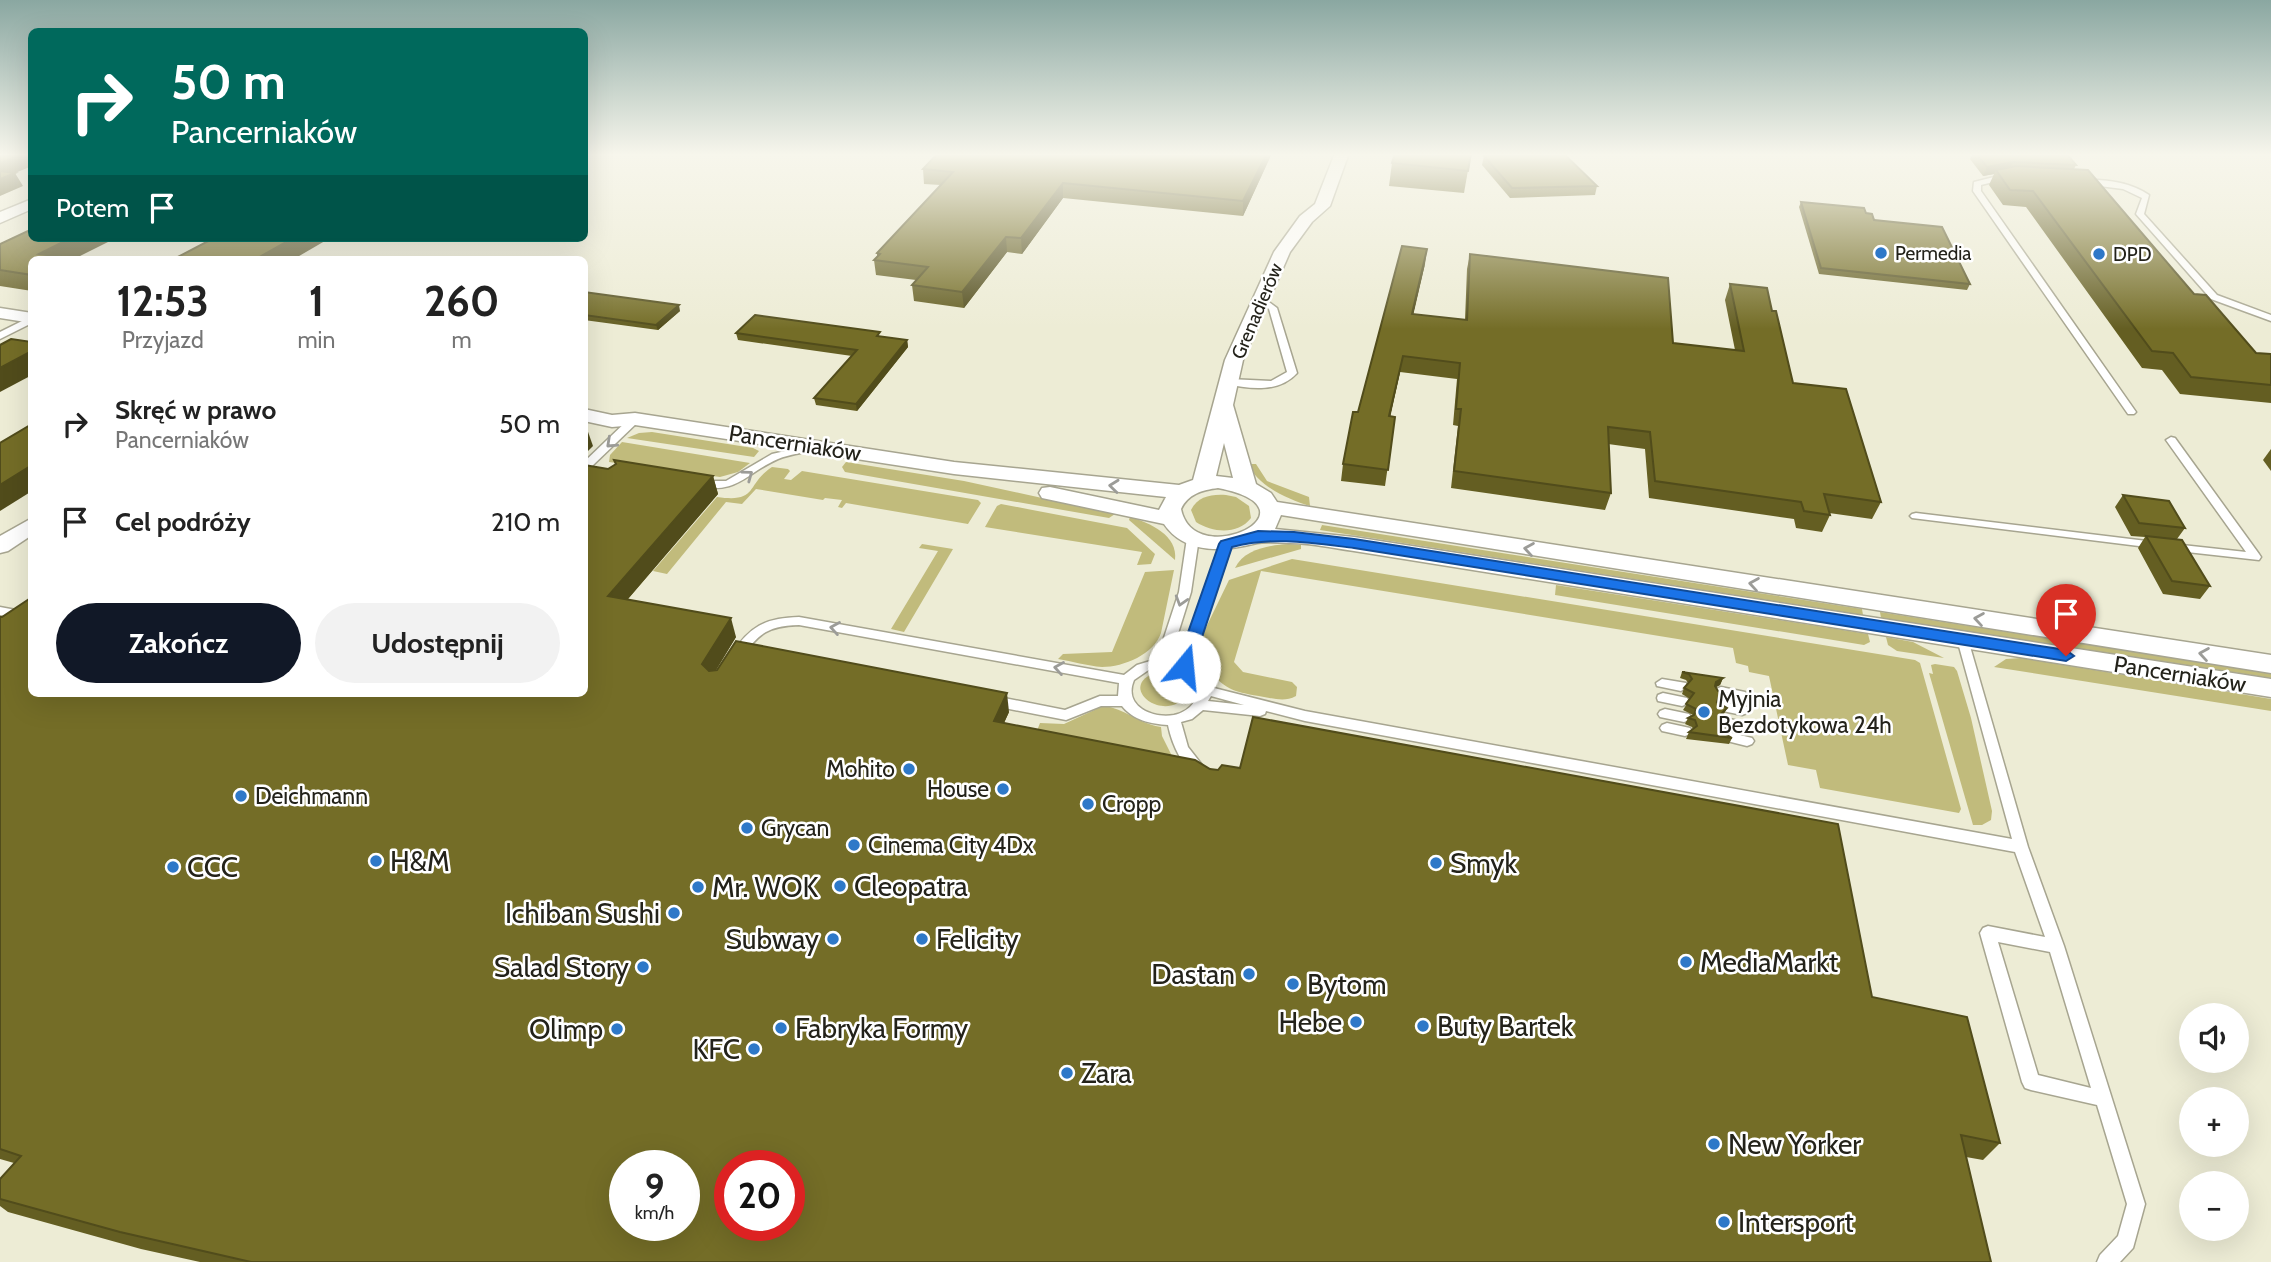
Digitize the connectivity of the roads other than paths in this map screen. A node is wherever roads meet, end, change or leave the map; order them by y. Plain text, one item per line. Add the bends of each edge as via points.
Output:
1 (1315, 212) edge
2 (1992, 212) edge
3 (2141, 212) edge
4 (1262, 300) junction
5 (0, 313) edge
6 (28, 318) edge
7 (2271, 318) edge
8 (28, 321) edge
9 (0, 336) edge
10 (1229, 382) junction
11 (1224, 403) junction
12 (588, 404) edge
13 (2131, 412) dead end
14 (588, 416) edge
15 (635, 419) junction
16 (2171, 440) dead end
17 (820, 447) junction
18 (588, 464) edge
19 (954, 468) junction
20 (690, 482) edge
21 (1203, 484) junction
22 (1246, 487) junction
23 (1182, 492) junction
24 (1271, 507) junction
25 (1916, 516) dead end
26 (1171, 519) junction
27 (1258, 536) junction
28 (1193, 538) junction
29 (1226, 544) junction
30 (0, 611) edge
31 (28, 616) edge
32 (1963, 639) junction
33 (741, 657) edge
34 (1162, 663) junction
35 (2271, 664) edge
36 (1184, 667) junction
37 (1126, 680) junction
38 (1662, 683) dead end
39 (1681, 686) dead end
40 (2271, 688) edge
41 (1205, 690) junction
42 (1721, 692) edge
43 (1740, 695) dead end
44 (1664, 698) dead end
45 (985, 699) edge
46 (1125, 701) junction
47 (1682, 701) dead end
48 (1201, 705) junction
49 (1723, 707) edge
50 (1742, 710) dead end
51 (1305, 716) junction
52 (1174, 720) junction
53 (1666, 721) dead end
54 (1685, 724) edge
55 (1727, 730) edge
56 (1746, 734) dead end
57 (1212, 782) edge
58 (2021, 847) junction
59 (2056, 946) junction
60 (2105, 1099) junction
61 (2107, 1262) edge

1 - 4 street, Grenadierów via 1282,252
2 - 13 lane
3 - 7 lane via 2214,297
4 - 10 street, Grenadierów via 1234,360
4 - 10 lane via 1273,308 1292,373 1274,384
5 - 6 street
8 - 9 lane
10 - 11 street, Grenadierów
11 - 21 street, Grenadierów
11 - 22 street
12 - 15 street, Pancerniaków via 613,408
14 - 15 street, Pancerniaków via 612,421
15 - 17 street, Pancerniaków
15 -> 18 lane
16 - 25 lane via 2255,557
17 - 19 street, Pancerniaków
20 -> 17 lane via 733,484 771,458
23 -> 19 street, Pancerniaków
19 - 26 street, Pancerniaków
21 - 22 street
21 - 23 street
22 - 24 street
23 - 26 street via 1170,509
24 - 27 street via 1273,517
35 -> 24 street, Pancerniaków
26 - 28 street
27 - 29 street
27 - 32 street, Pancerniaków via 1354,544
28 - 29 street
28 -> 34 lane via 1185,592
29 - 36 lane
30 - 31 lane
32 - 40 street, Pancerniaków
32 - 58 lane
37 -> 33 lane via 799,621 761,626
34 - 36 lane
34 - 37 lane via 1140,668
36 - 41 lane via 1195,673
37 - 46 lane
38 - 39 lane
41 - 48 lane
41 - 51 lane
42 - 43 lane
44 - 47 lane
45 - 46 lane via 1066,715 1101,701
46 - 52 lane via 1150,719
48 - 51 lane
48 - 52 lane
49 - 50 lane
51 - 58 lane
52 - 57 lane via 1177,741 1188,761
53 - 54 lane
55 - 56 lane
58 - 59 lane
59 - 60 lane
59 - 60 lane via 1988,933 2031,1082
60 - 61 lane via 2136,1205 2126,1241

